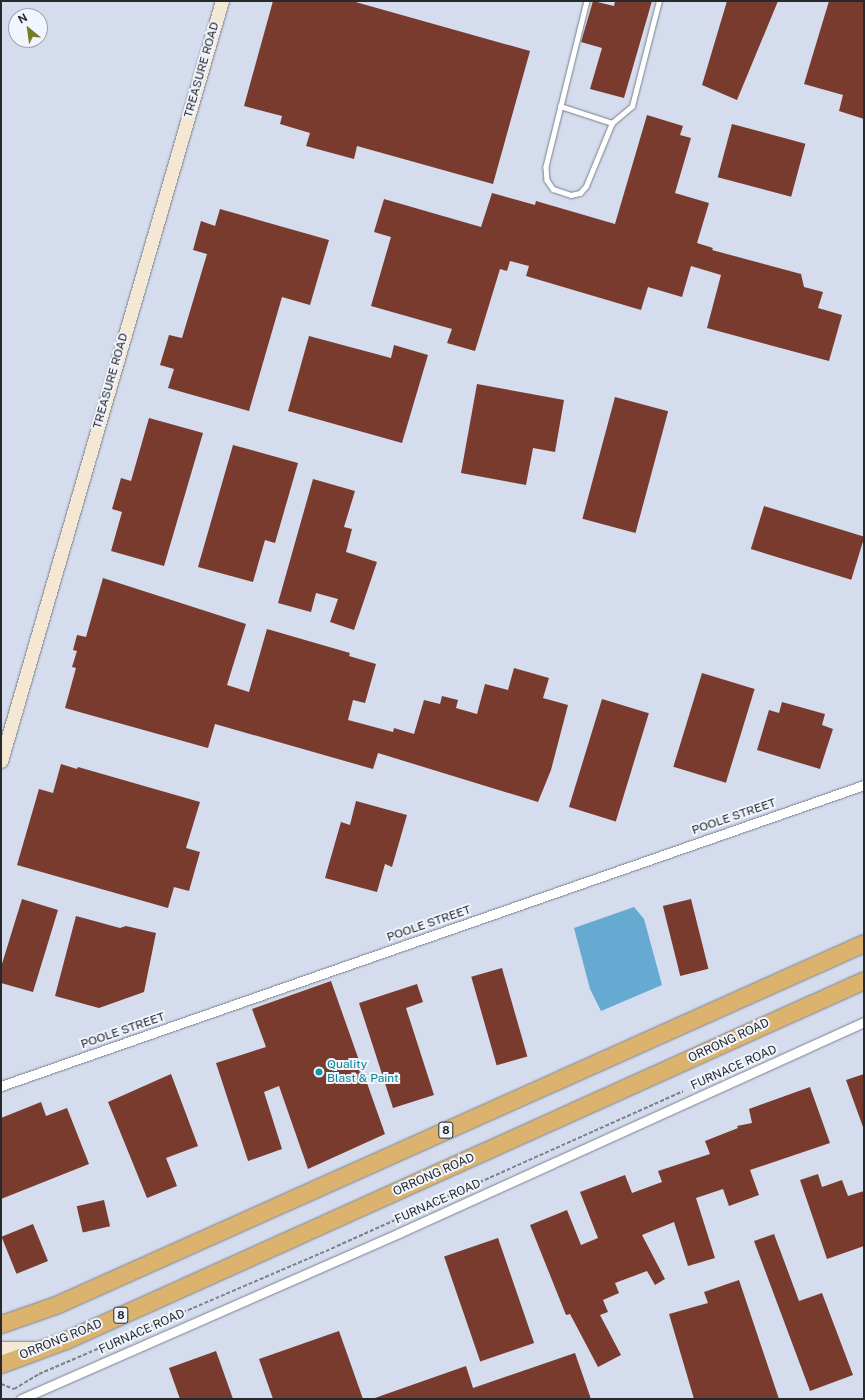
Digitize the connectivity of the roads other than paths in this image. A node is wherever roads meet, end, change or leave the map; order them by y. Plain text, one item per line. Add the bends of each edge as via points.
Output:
1 (222, 1) edge
2 (587, 1) edge
3 (659, 1) edge
4 (560, 106) junction
5 (612, 123) junction
6 (1, 761) edge
7 (864, 784) edge
8 (864, 943) edge
9 (864, 980) edge
10 (864, 1022) edge
11 (1, 1086) edge
12 (1, 1314) edge
13 (26, 1315) junction
14 (1, 1324) edge
15 (1, 1348) edge
16 (44, 1349) junction
17 (1, 1364) edge
18 (21, 1399) edge

1 - 6 street, TREASURE ROAD
2 - 4 lane
3 - 5 lane via 636,97 629,110
4 - 5 lane
4 - 5 lane via 545,174 550,184 559,192 571,195 580,193 586,186
7 - 11 street, POOLE STREET
8 - 13 highway, 8 via 58,1304
9 - 16 highway, ORRONG ROAD / 8
10 - 18 street, FURNACE ROAD via 399,1233
12 - 13 street
13 - 14 highway, 8
15 - 16 street
16 - 17 highway, ORRONG ROAD / 8

